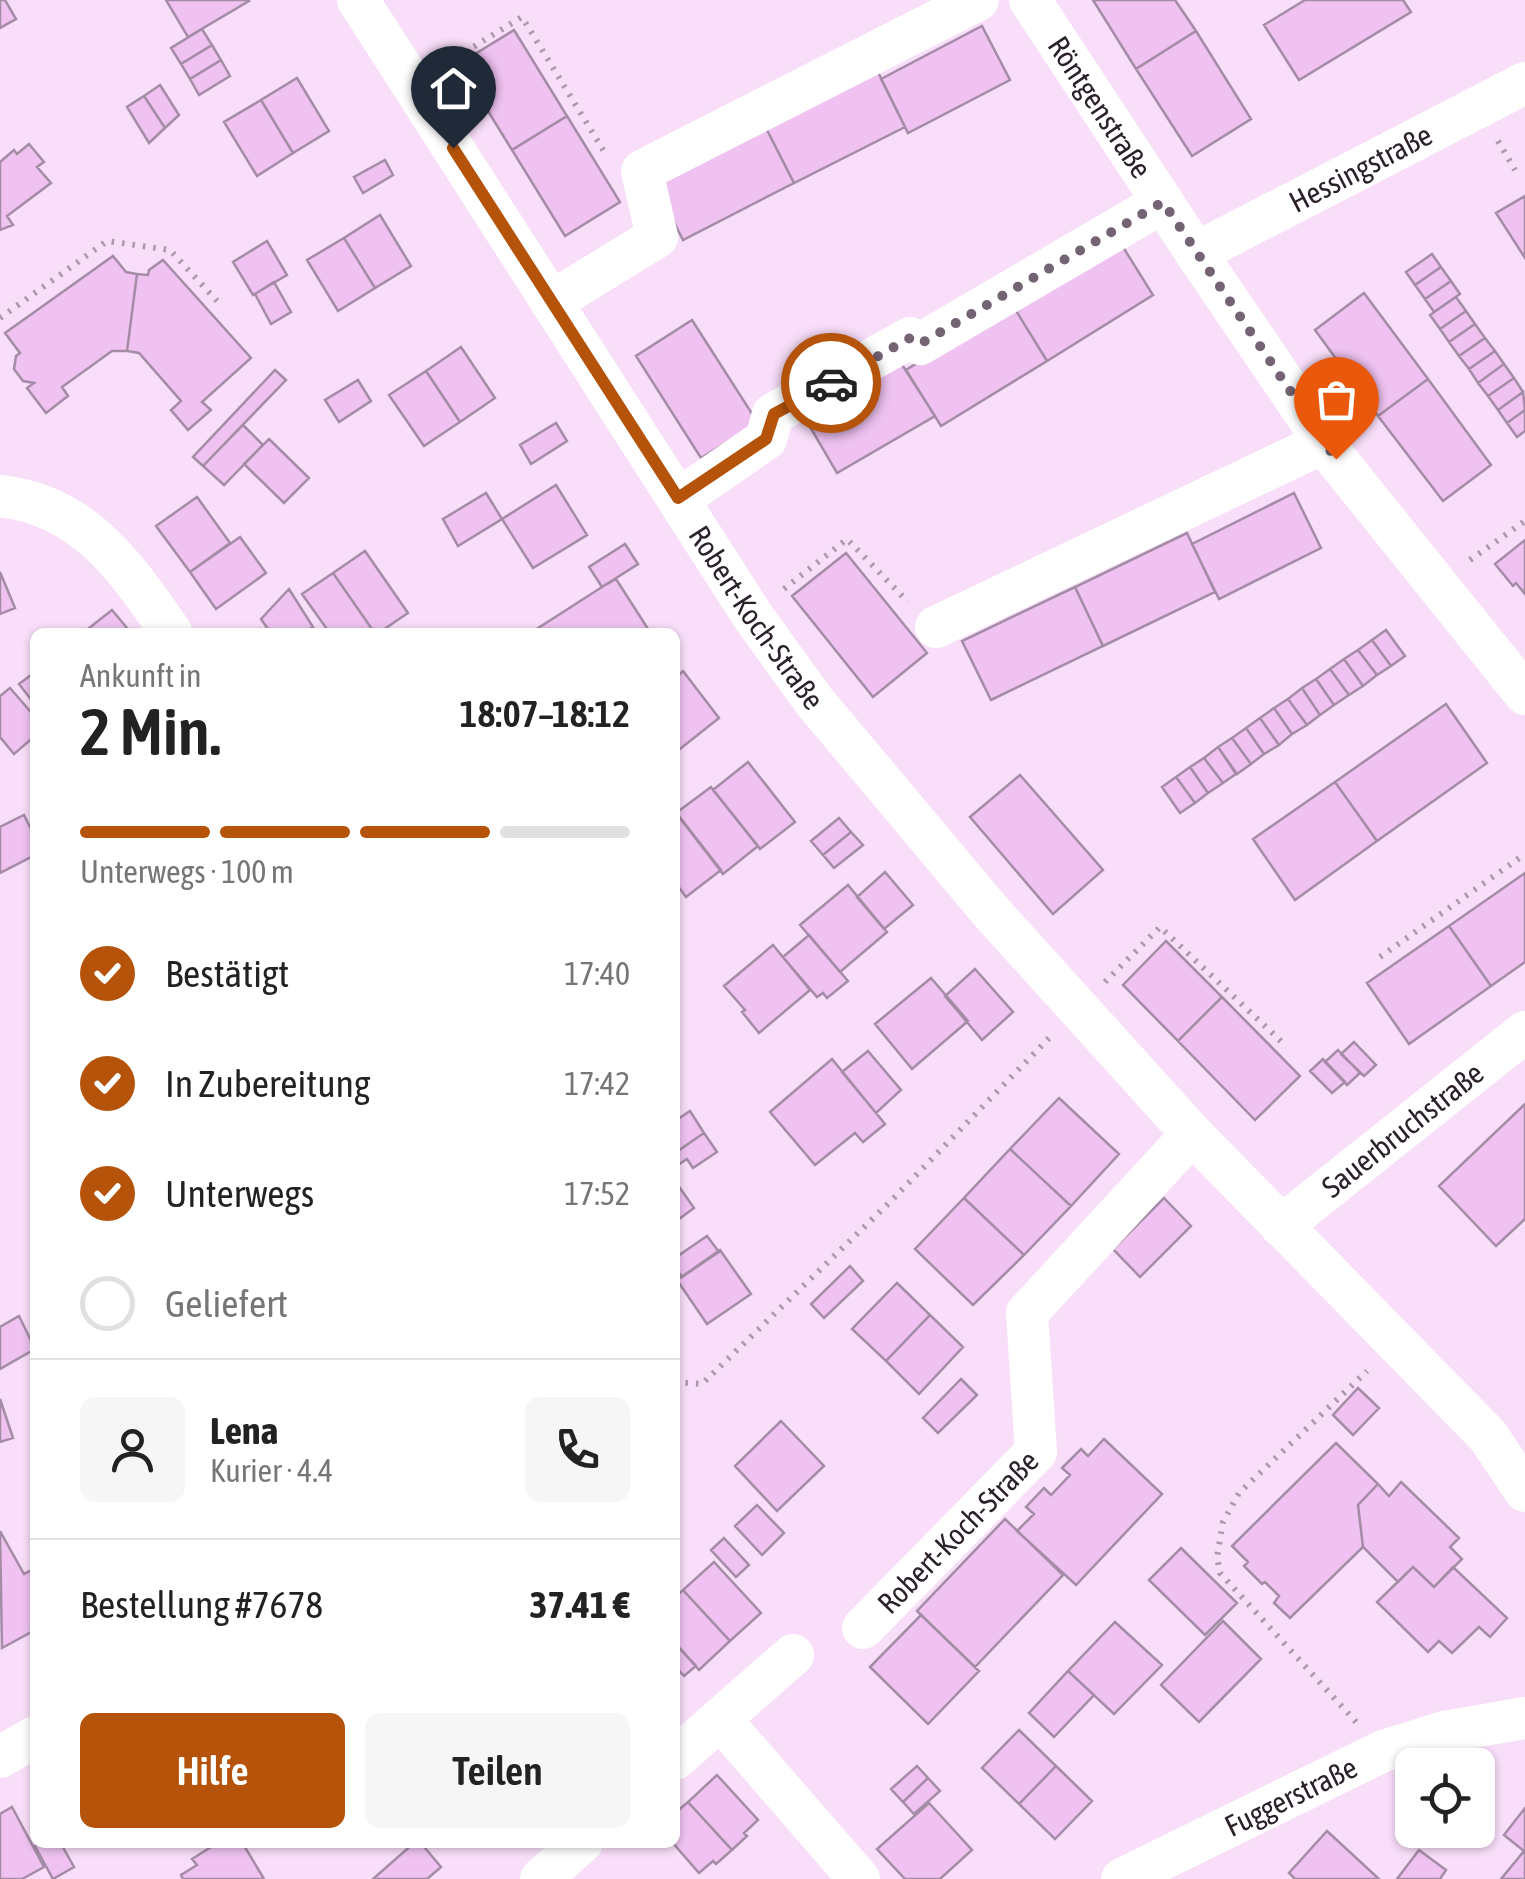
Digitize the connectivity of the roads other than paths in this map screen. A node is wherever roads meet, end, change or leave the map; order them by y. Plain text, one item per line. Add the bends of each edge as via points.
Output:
1 (358, 0) edge
2 (978, 0) edge
3 (1030, 0) edge
4 (1525, 82) edge
5 (1163, 202) junction
6 (1196, 253) junction
7 (551, 302) junction
8 (1325, 442) junction
9 (0, 496) edge
10 (678, 498) junction
11 (936, 627) road end
12 (169, 628) edge
13 (1525, 694) edge
14 (1525, 1032) edge
15 (1192, 1134) junction
16 (1281, 1226) junction
17 (1525, 1491) edge
18 (864, 1628) dead end
19 (794, 1656) dead end
20 (1525, 1718) edge
21 (720, 1719) junction
22 (30, 1740) edge
23 (680, 1755) edge
24 (0, 1757) edge
25 (575, 1848) edge
26 (541, 1879) edge
27 (859, 1879) edge
28 (1122, 1879) edge

1 - 7 street, Robert-Koch-Straße
2 - 7 street via 642,171 657,238
3 - 5 street, Röntgenstraße
4 - 6 street, Hessingstraße
5 - 6 street, Röntgenstraße
5 - 10 street via 920,344 910,338 774,414 766,439
6 - 8 street, Röntgenstraße
7 - 10 street, Robert-Koch-Straße
8 - 11 street
8 - 13 street, Röntgenstraße
9 - 12 street via 26,499 91,533
10 - 15 street, Robert-Koch-Straße via 814,700 992,913
14 - 16 street, Sauerbruchstraße
15 - 16 street, Robert-Koch-Straße
15 - 18 street, Robert-Koch-Straße via 1027,1313 1036,1452
16 - 17 street, Robert-Koch-Straße via 1488,1436
19 - 21 street
20 - 28 street, Fuggerstraße via 1382,1751
21 - 23 street
21 - 27 street
22 - 24 street
25 - 26 street

